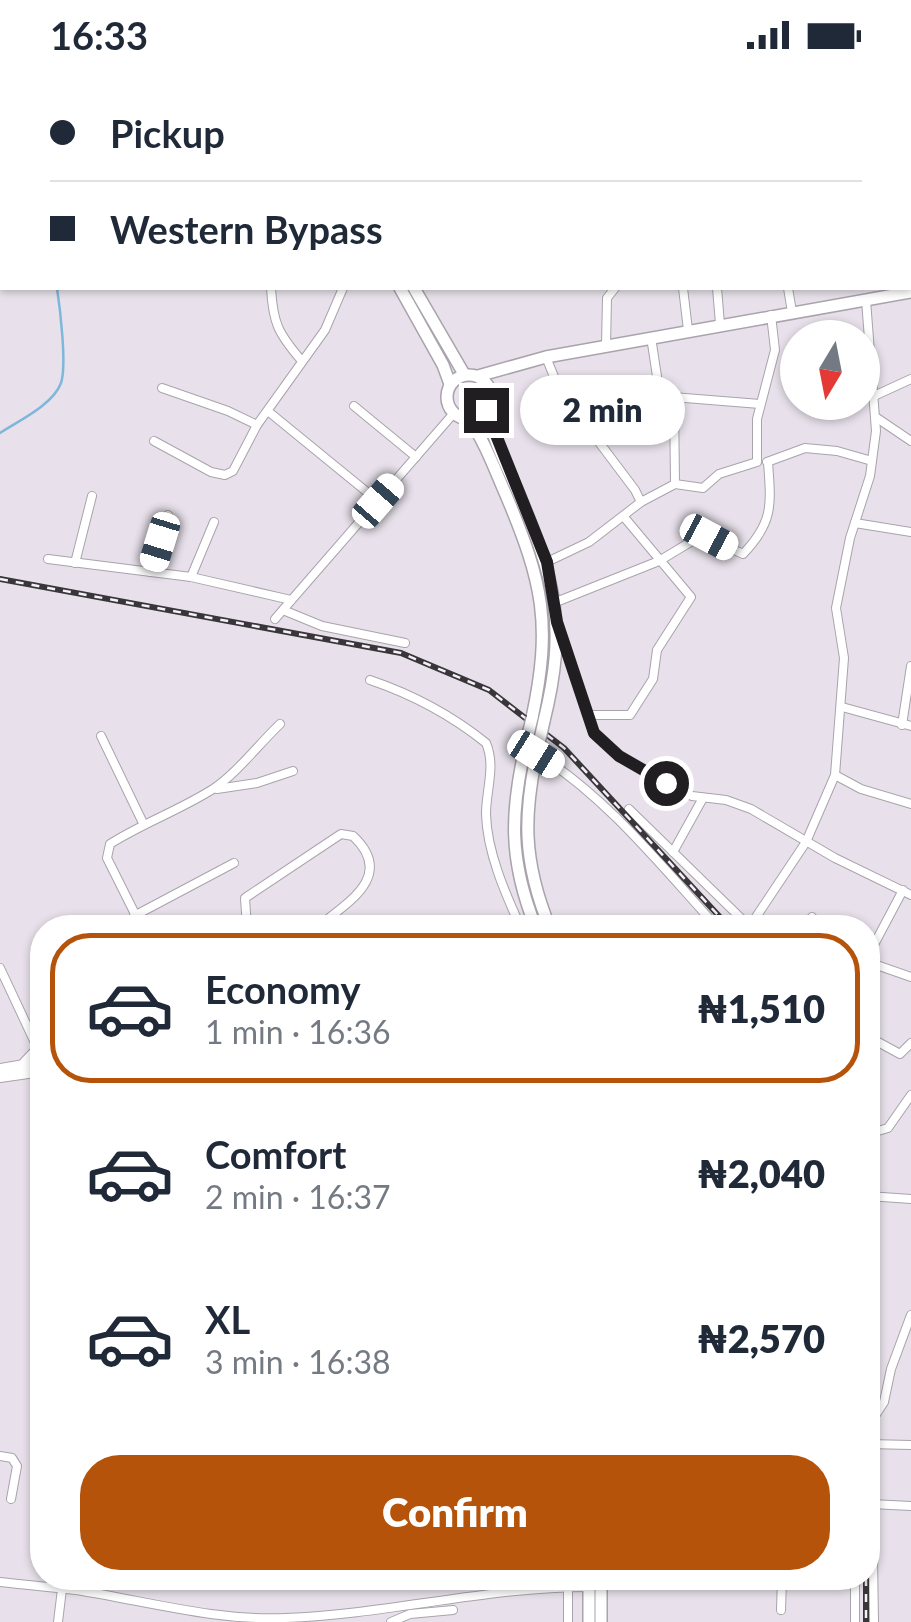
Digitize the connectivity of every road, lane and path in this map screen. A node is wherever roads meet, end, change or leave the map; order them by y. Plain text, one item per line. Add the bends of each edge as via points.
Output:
1 (271, 290) edge
2 (341, 290) edge
3 (401, 290) edge
4 (415, 290) edge
5 (613, 290) edge
6 (683, 290) edge
7 (717, 290) edge
8 (788, 290) edge
9 (911, 292) edge
10 (866, 300) junction
11 (792, 312) junction
12 (771, 315) junction
13 (868, 320) edge
14 (720, 324) junction
15 (688, 330) junction
16 (651, 337) junction
17 (606, 346) junction
18 (546, 357) junction
19 (302, 360) junction
20 (510, 367) junction
21 (471, 375) junction
22 (911, 379) edge
23 (450, 384) junction
24 (162, 388) dead end
25 (491, 392) junction
26 (880, 393) edge
27 (674, 397) junction
28 (760, 404) junction
29 (354, 406) dead end
30 (486, 410) junction
31 (269, 412) junction
32 (454, 414) junction
33 (469, 419) junction
34 (876, 420) edge
35 (879, 420) edge
36 (257, 425) junction
37 (154, 441) dead end
38 (911, 441) edge
39 (416, 457) junction
40 (757, 462) junction
41 (768, 462) junction
42 (872, 462) junction
43 (675, 484) junction
44 (92, 496) dead end
45 (378, 501) junction
46 (640, 502) junction
47 (168, 515) dead end
48 (624, 518) junction
49 (214, 522) dead end
50 (855, 523) junction
51 (911, 532) edge
52 (48, 560) dead end
53 (660, 561) junction
54 (547, 562) junction
55 (74, 563) junction
56 (150, 572) junction
57 (192, 577) junction
58 (292, 600) junction
59 (556, 602) junction
60 (284, 610) junction
61 (275, 619) dead end
62 (557, 622) junction
63 (406, 644) dead end
64 (911, 666) edge
65 (370, 680) dead end
66 (842, 706) junction
67 (590, 715) junction
68 (538, 720) junction
69 (280, 724) dead end
70 (906, 725) edge
71 (101, 736) dead end
72 (534, 745) junction
73 (293, 771) dead end
74 (835, 775) junction
75 (212, 790) junction
76 (702, 798) junction
77 (911, 804) edge
78 (629, 809) dead end
79 (144, 823) junction
80 (806, 842) junction
81 (673, 852) junction
82 (234, 863) dead end
83 (907, 892) edge
84 (134, 915) edge
85 (136, 915) edge
86 (247, 915) edge
87 (332, 915) edge
88 (516, 915) edge
89 (532, 915) edge
90 (545, 915) edge
91 (706, 915) edge
92 (738, 915) edge
93 (758, 915) edge
94 (880, 938) edge
95 (880, 964) edge
96 (0, 968) edge
97 (911, 977) edge
98 (30, 1026) edge
99 (880, 1043) edge
100 (911, 1043) edge
101 (30, 1056) edge
102 (30, 1063) edge
103 (22, 1064) junction
104 (0, 1069) edge
105 (30, 1073) edge
106 (0, 1078) edge
107 (911, 1095) edge
108 (880, 1130) edge
109 (880, 1197) edge
110 (911, 1199) edge
111 (911, 1315) edge
112 (880, 1408) edge
113 (880, 1444) edge
114 (911, 1445) edge
115 (0, 1456) edge
116 (11, 1499) dead end
117 (880, 1504) edge
118 (911, 1506) edge
119 (0, 1582) edge
120 (30, 1585) edge
121 (62, 1590) edge
122 (76, 1590) edge
123 (542, 1590) edge
124 (568, 1590) edge
125 (589, 1590) edge
126 (601, 1590) edge
127 (782, 1590) edge
128 (855, 1590) edge
129 (873, 1590) edge
130 (454, 1600) junction
131 (453, 1610) junction
132 (781, 1610) dead end
133 (357, 1618) edge
134 (243, 1620) edge
135 (287, 1620) edge
136 (58, 1622) edge
137 (391, 1622) edge
138 (453, 1622) edge
139 (568, 1622) edge
140 (589, 1622) edge
141 (601, 1622) edge
142 (855, 1622) edge
143 (874, 1622) edge

1 - 19 street via 276,327
2 - 19 street
3 - 23 main road
4 - 21 main road
5 - 17 street via 606,298
6 - 15 street
7 - 14 street
8 - 11 street
9 - 10 main road
10 - 11 main road
10 - 13 street
11 - 12 main road
12 - 14 main road
12 - 28 street via 775,350
14 - 15 main road
15 - 16 main road
16 - 17 main road
16 - 27 street via 660,396
17 - 18 main road
18 - 20 main road
18 - 46 street via 559,389
19 - 31 street
20 - 21 main road
20 - 25 main road
21 - 23 main road
21 - 25 main road
22 - 26 street
23 - 32 main road via 447,402
24 - 36 street
25 - 30 main road
27 - 28 street
27 - 43 street
28 - 40 street
29 - 39 street
30 - 33 main road
30 - 54 main road
31 - 36 street
31 - 45 street
32 - 33 main road
32 - 39 street
33 - 68 main road via 529,550 543,602
34 - 42 street
35 - 38 street
36 - 37 street via 233,472 225,475
39 - 45 street
40 - 41 street
40 - 43 street via 719,474 703,488
41 - 42 street via 805,448
41 - 53 street via 770,516 745,552 702,535
42 - 50 street
43 - 46 street
44 - 55 street
45 - 58 street
46 - 48 street
47 - 56 street
48 - 53 street
48 - 54 street
49 - 57 street
50 - 51 street
50 - 66 street via 836,608
52 - 55 street
53 - 59 street
53 - 67 street via 692,597 658,650 651,682 630,715
54 - 59 main road
55 - 56 street
56 - 57 street
57 - 58 street
58 - 60 street
59 - 62 main road
60 - 61 street
60 - 63 street via 322,626
62 - 67 street
62 - 68 main road via 555,670
64 - 70 street
65 - 88 street via 449,714 486,743 486,816
66 - 70 street
66 - 74 street
67 - 76 street via 598,739 619,756
68 - 72 main road, bridge
69 - 75 street
71 - 79 street
72 - 89 main road via 515,796 513,841
72 - 90 main road via 526,840
72 - 91 street
73 - 75 street
74 - 77 street
74 - 80 street
75 - 79 street
76 - 80 street via 751,809
76 - 81 street
78 - 81 street
79 - 84 street via 110,844 107,858
80 - 83 street
80 - 93 street
81 - 92 street
82 - 85 street
83 - 94 street
86 - 87 street via 246,898 341,834 363,846 370,872 360,893
95 - 97 street
96 - 98 street
99 - 100 street via 900,1054
101 - 103 street
102 - 103 main road
103 - 104 main road
105 - 106 main road
107 - 108 street
109 - 110 street
111 - 112 street
113 - 114 street
115 - 116 street via 17,1466
117 - 118 street
119 - 120 street
121 - 136 street
122 - 134 street
123 - 130 street
124 - 139 street
125 - 140 main road
126 - 141 main road
127 - 132 street
128 - 142 street
129 - 143 street
130 - 131 street
130 - 133 street
131 - 137 street
131 - 138 street
133 - 135 street
134 - 135 street

